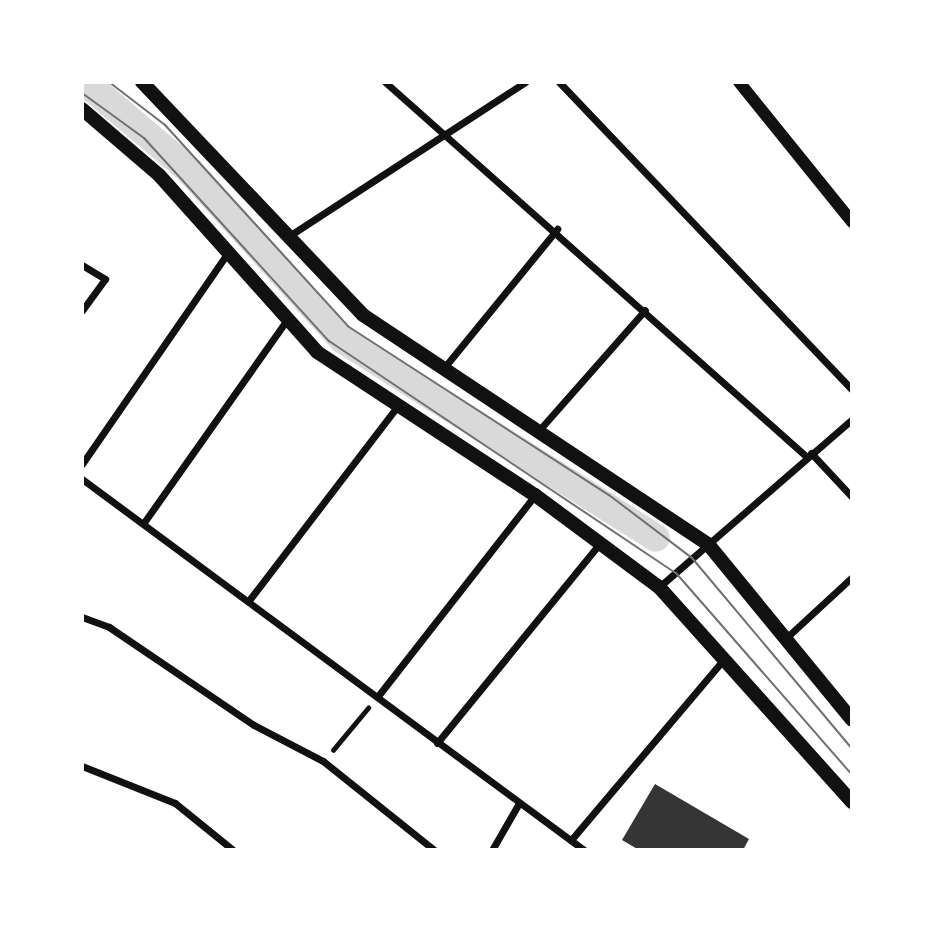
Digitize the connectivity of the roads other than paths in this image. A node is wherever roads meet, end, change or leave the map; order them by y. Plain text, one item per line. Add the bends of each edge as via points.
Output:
1 (142, 82) edge
2 (385, 82) edge
3 (525, 82) edge
4 (559, 82) edge
5 (738, 82) edge
6 (82, 109) edge
7 (445, 135) junction
8 (852, 222) edge
9 (557, 229) junction
10 (289, 236) junction
11 (228, 252) junction
12 (82, 265) edge
13 (645, 310) junction
14 (82, 311) edge
15 (286, 321) junction
16 (443, 369) junction
17 (852, 390) edge
18 (396, 408) junction
19 (852, 419) edge
20 (541, 428) junction
21 (809, 455) junction
22 (82, 464) edge
23 (82, 480) edge
24 (535, 495) junction
25 (852, 497) edge
26 (145, 521) junction
27 (602, 542) junction
28 (708, 544) junction
29 (852, 577) edge
30 (659, 587) junction
31 (250, 600) junction
32 (82, 617) edge
33 (785, 639) junction
34 (724, 659) junction
35 (378, 696) junction
36 (852, 720) edge
37 (437, 743) junction
38 (82, 766) edge
39 (852, 802) edge
40 (519, 803) junction
41 (571, 840) junction
42 (233, 850) edge
43 (434, 850) edge
44 (492, 850) edge
45 (584, 850) edge

1 - 10 main road
2 - 7 street
3 - 7 street
4 - 17 street
5 - 8 street
6 - 11 main road via 130,145
7 - 9 street
7 - 10 street
9 - 13 street
9 - 16 street
10 - 16 main road via 363,315
11 - 15 main road
11 - 22 street
12 - 14 street via 105,279
13 - 20 street
13 - 21 street
15 - 18 main road
15 - 26 street
16 - 20 main road
18 - 24 main road
18 - 31 street
19 - 21 street
20 - 28 main road
21 - 25 street
21 - 28 street
23 - 26 street
24 - 27 main road
24 - 35 street
26 - 31 street
27 - 30 main road
27 - 37 street
28 - 30 street
28 - 33 main road
29 - 33 street
30 - 34 main road
31 - 35 street
32 - 43 street via 109,627 254,725 323,761
33 - 36 main road
34 - 39 main road
34 - 41 street
35 - 37 street
37 - 40 street
38 - 42 street via 175,803
40 - 41 street
40 - 44 street
41 - 45 street

